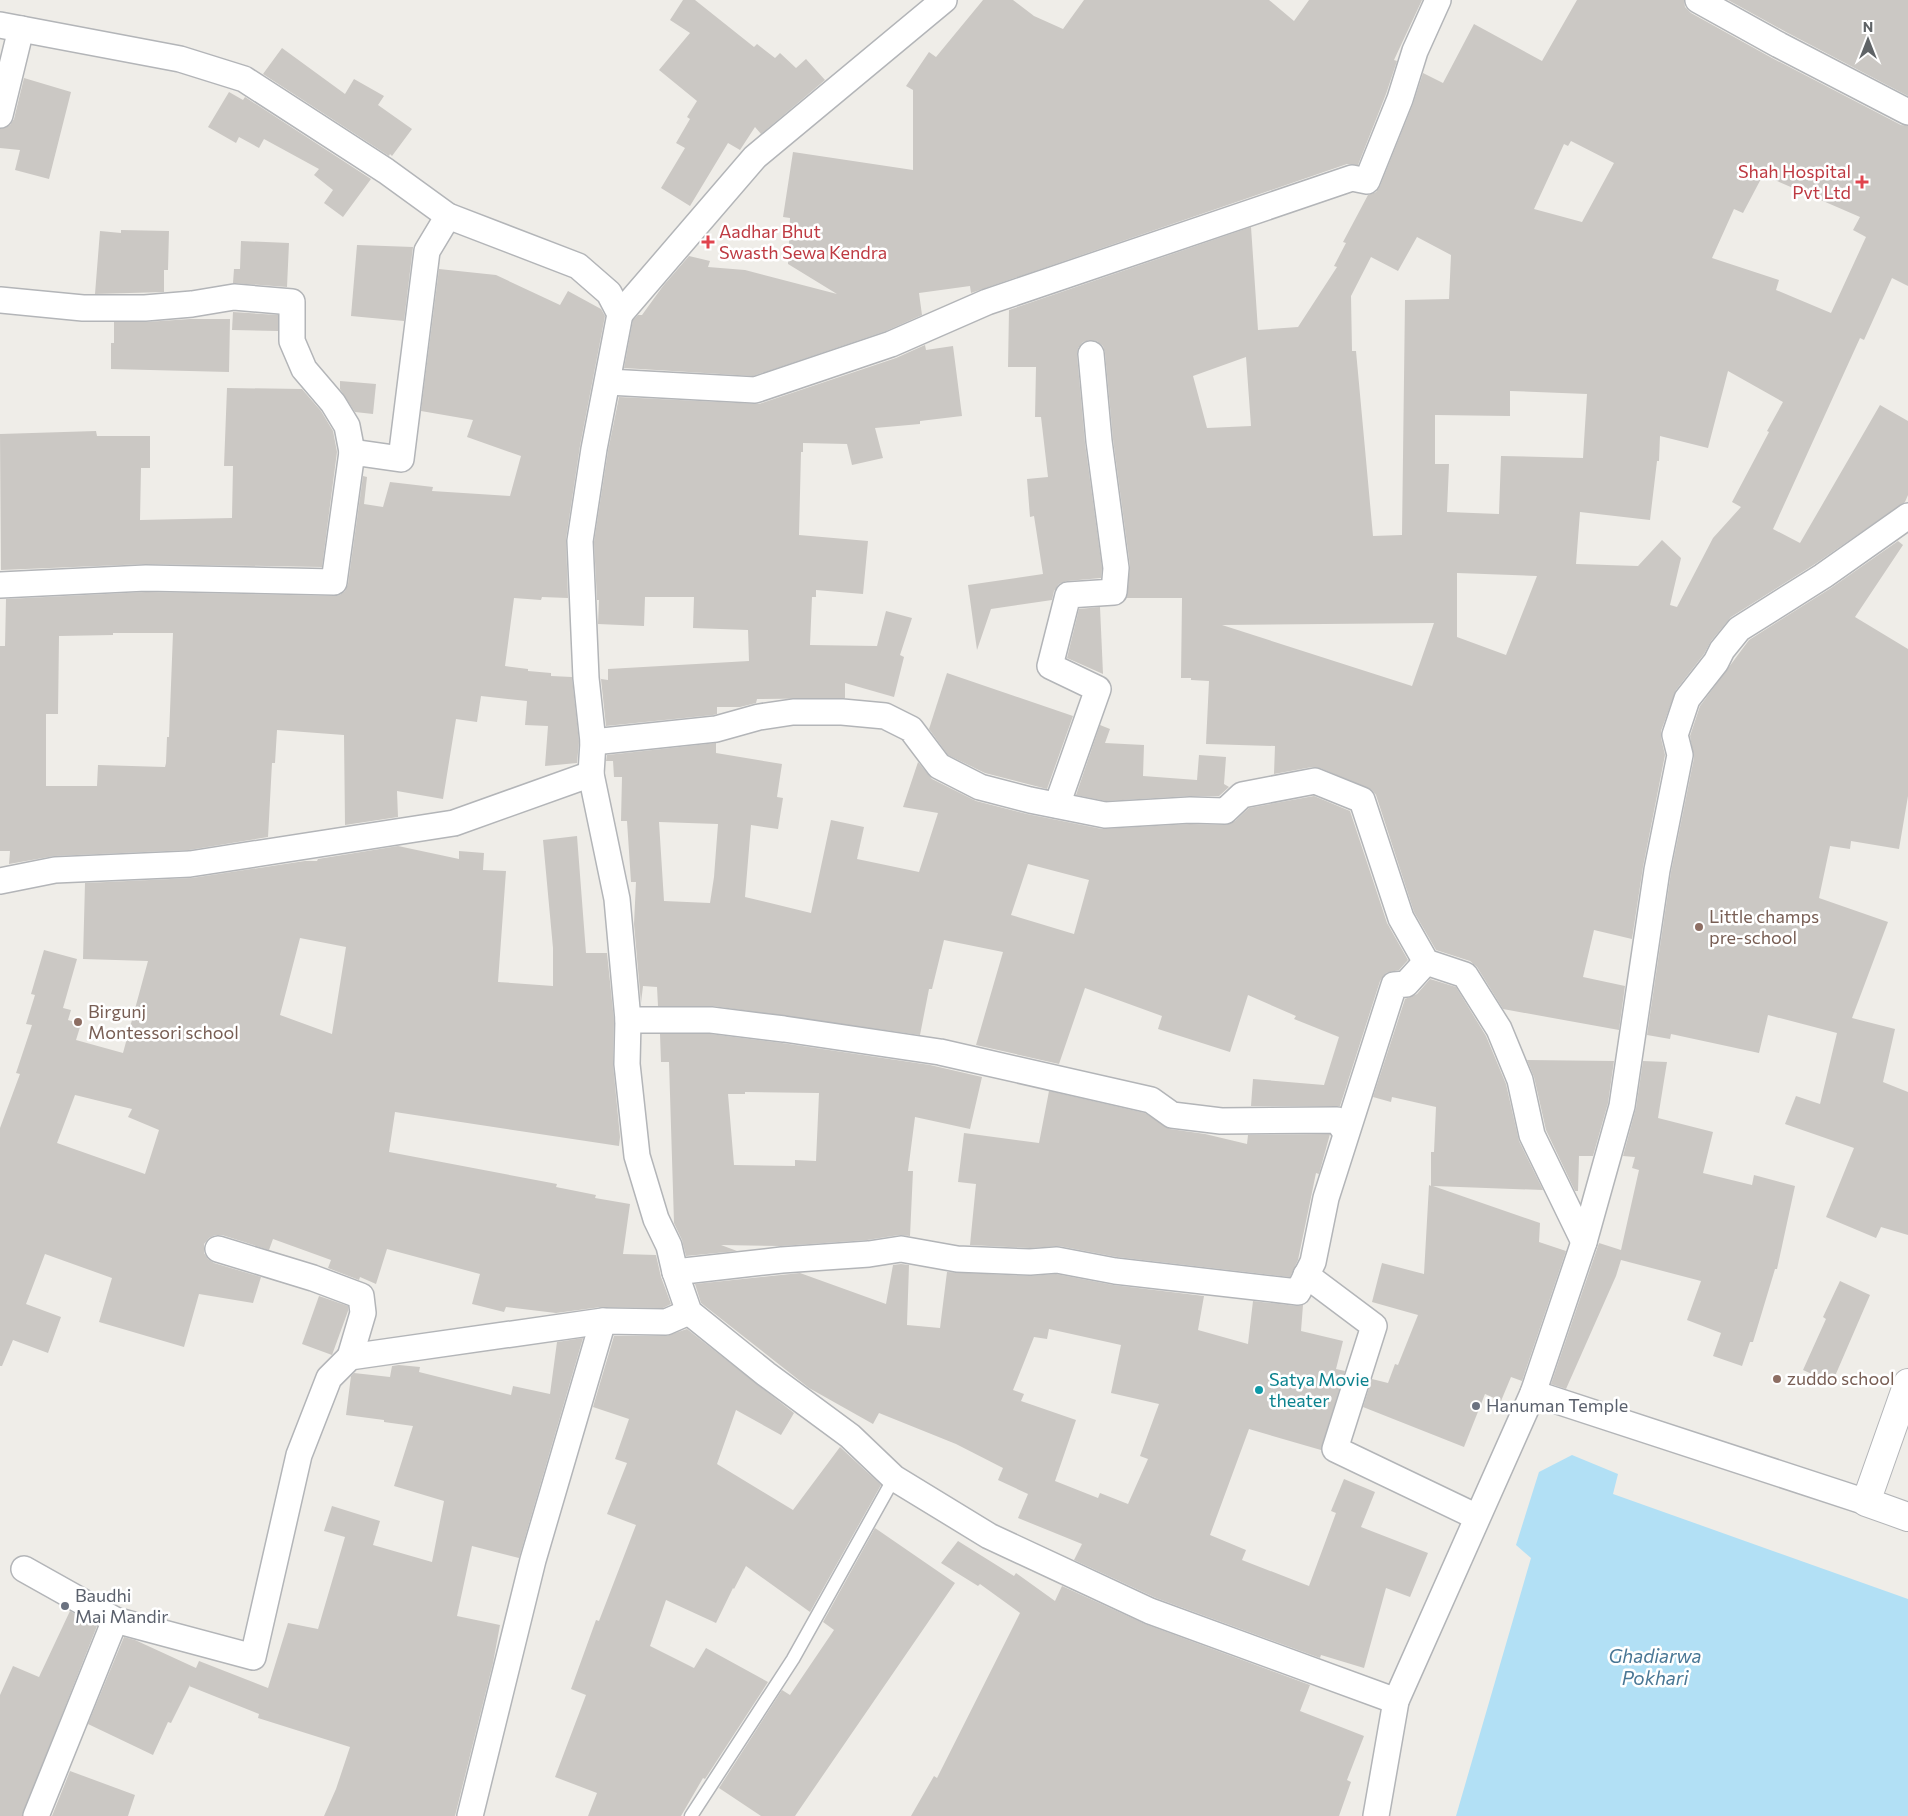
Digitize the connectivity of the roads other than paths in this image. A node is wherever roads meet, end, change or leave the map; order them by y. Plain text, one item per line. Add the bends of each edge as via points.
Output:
1 (944, 0) edge
2 (1438, 0) edge
3 (1698, 0) edge
4 (10, 27) edge
5 (1908, 112) edge
6 (0, 115) edge
7 (448, 216) junction
8 (0, 300) edge
9 (620, 314) junction
10 (1091, 354) dead end
11 (608, 382) junction
12 (352, 452) junction
13 (1908, 516) edge
14 (0, 585) edge
15 (593, 742) junction
16 (591, 774) junction
17 (1057, 805) junction
18 (0, 881) edge
19 (1426, 962) junction
20 (628, 1020) junction
21 (1346, 1133) junction
22 (1584, 1242) junction
23 (218, 1249) dead end
24 (675, 1272) junction
25 (1306, 1275) junction
26 (689, 1312) junction
27 (602, 1321) junction
28 (350, 1358) junction
29 (1908, 1383) edge
30 (1533, 1393) junction
31 (894, 1478) junction
32 (1866, 1502) junction
33 (1476, 1517) junction
34 (1908, 1517) edge
35 (24, 1569) dead end
36 (116, 1620) junction
37 (1396, 1701) junction
38 (36, 1816) edge
39 (470, 1816) edge
40 (690, 1816) edge
41 (1376, 1816) edge

1 - 9 street via 755,157
2 - 11 street via 1415,51 1400,99 1367,181 1352,178 987,302 891,344 755,390
3 - 5 street via 1778,46
4 - 6 street
4 - 7 street via 180,59 244,79 386,171
7 - 9 street via 578,266 609,293
7 - 12 street via 427,251 401,459
8 - 12 street via 82,308 145,308 234,297 292,302 292,341 304,369 347,426
9 - 11 street
10 - 17 street via 1116,568 1114,592 1068,595 1050,666 1098,689
11 - 15 street via 580,541 586,678
12 - 14 street via 334,582 146,578
13 - 22 street via 1823,576 1739,629 1687,699 1675,735 1680,754 1657,870 1622,1106
15 - 16 street
15 - 17 street via 716,729 793,712 885,716 911,729 939,766 980,787
16 - 18 street via 454,823 190,864 55,870
16 - 20 street via 617,898
17 - 19 street via 1105,815 1225,811 1242,796 1315,781 1362,800 1401,918
19 - 21 street via 1406,984 1394,984
19 - 22 street via 1465,975 1499,1029 1520,1080 1532,1135
20 - 21 street via 711,1020 940,1052 1151,1100 1172,1114 1221,1121 1337,1120
20 - 24 street via 627,1064 637,1156
21 - 25 street via 1326,1198 1313,1262
22 - 30 street
23 - 28 street via 361,1296 363,1313
24 - 25 street via 901,1249 957,1258 1030,1262 1057,1260 1115,1271 1298,1292
24 - 26 street
25 - 33 street via 1374,1326 1335,1449
26 - 27 street via 666,1322
26 - 31 street via 850,1436
27 - 28 street
27 - 39 street via 533,1560
28 - 36 street via 329,1378 299,1455 253,1657
29 - 32 street
30 - 32 street
30 - 33 street
31 - 37 street via 989,1536 1150,1611
31 - 40 lane via 793,1659
32 - 34 street
33 - 37 street
35 - 36 street
36 - 38 street
37 - 41 street

